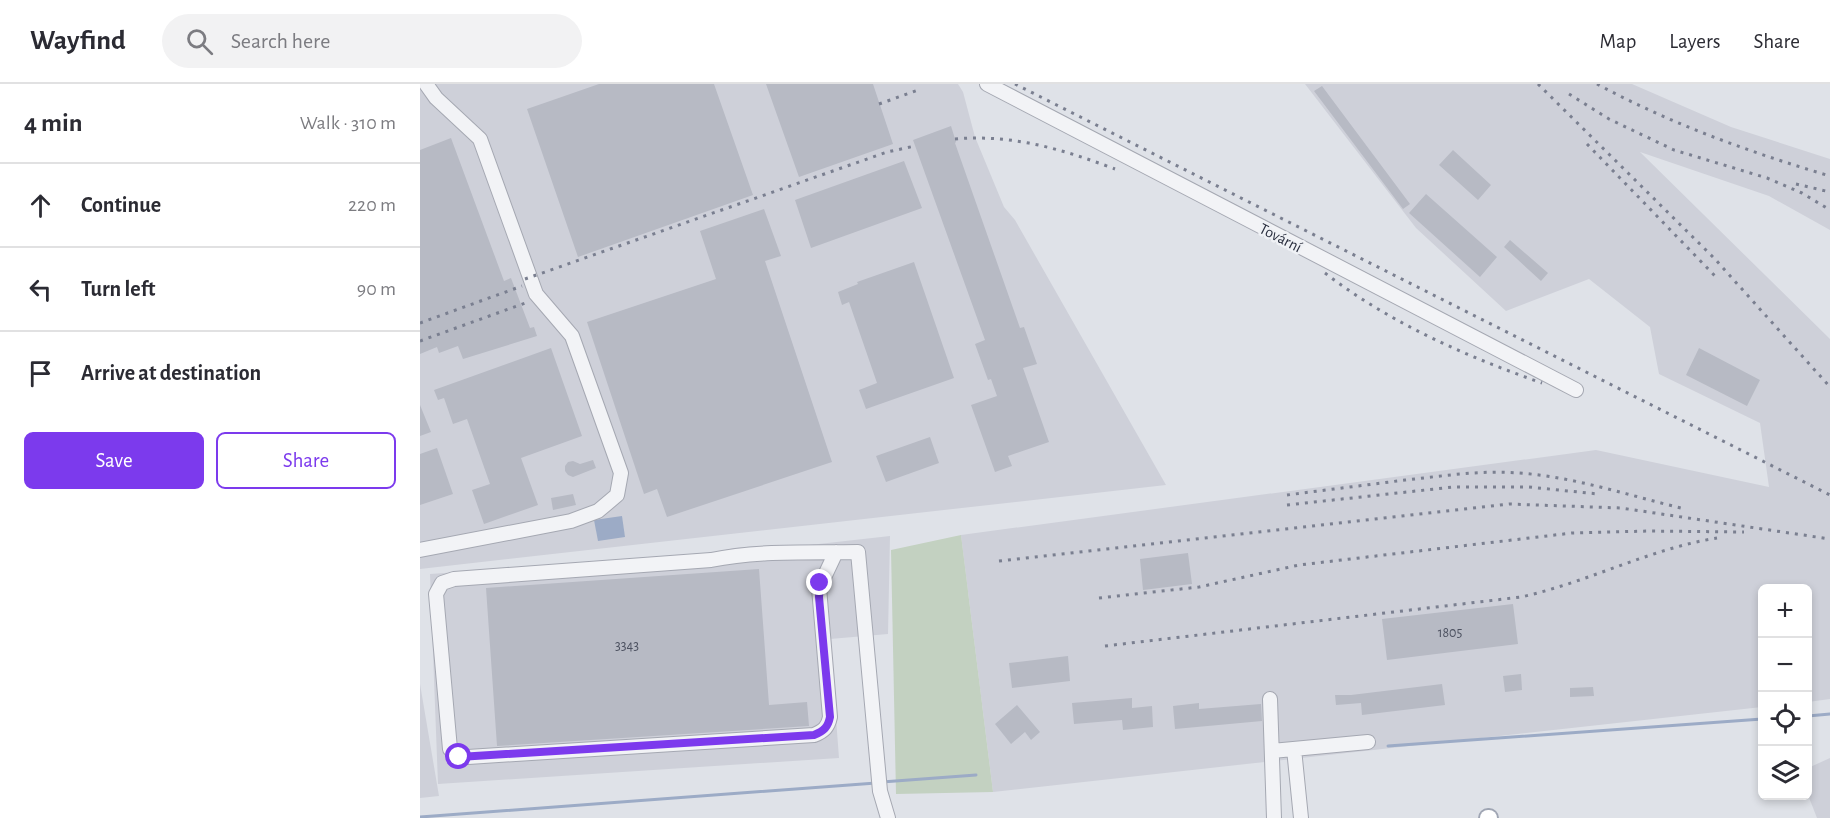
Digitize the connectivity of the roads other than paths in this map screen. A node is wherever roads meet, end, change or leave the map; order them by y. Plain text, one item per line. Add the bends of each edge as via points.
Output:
1 (426, 84) edge
2 (987, 84) edge
3 (1576, 390) dead end
4 (420, 550) edge
5 (836, 552) junction
6 (1270, 699) dead end
7 (1368, 742) dead end
8 (1294, 749) junction
9 (1272, 751) junction
10 (888, 818) edge
11 (1274, 818) edge
12 (1301, 818) edge

1 - 4 street via 480,139 536,294 572,336 621,473 617,495 598,511 571,521
2 - 3 street, Tovární
5 - 5 street via 819,588 830,717 822,732 468,757 459,757 450,749 436,594 442,583 737,555
5 - 10 street via 858,552 880,791
6 - 9 street
7 - 8 street
8 - 9 street
8 - 12 street
9 - 11 street

